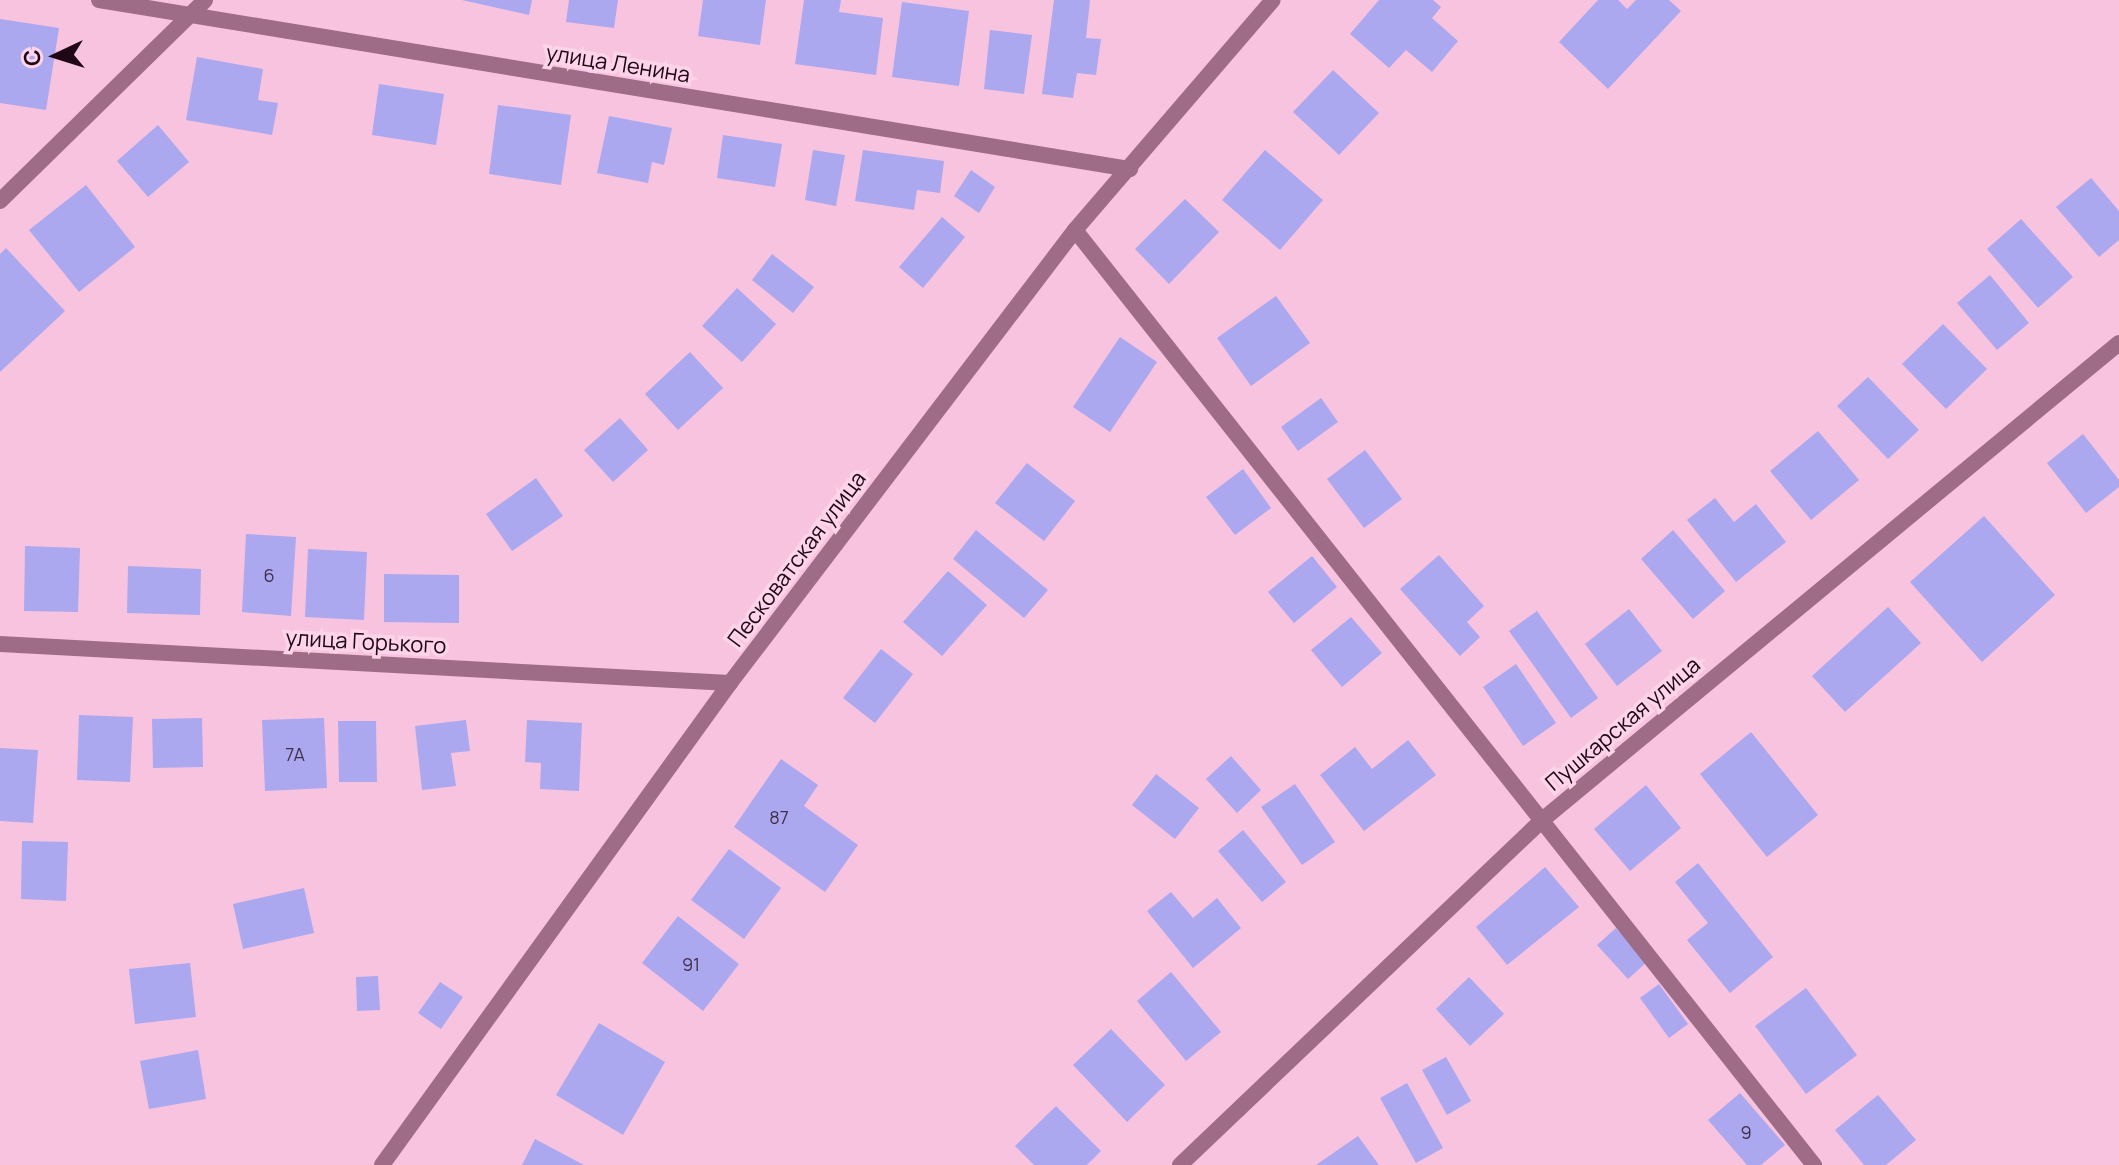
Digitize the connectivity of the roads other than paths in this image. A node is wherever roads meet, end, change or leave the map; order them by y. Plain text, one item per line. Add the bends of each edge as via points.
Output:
1 (99, 0) edge
2 (205, 0) edge
3 (1273, 0) edge
4 (187, 17) junction
5 (1130, 169) junction
6 (0, 201) edge
7 (1075, 230) junction
8 (2119, 343) edge
9 (0, 644) edge
10 (730, 683) junction
11 (1541, 821) junction
12 (382, 1165) edge
13 (1180, 1165) edge
14 (1814, 1165) edge

1 - 4 street, улица Ленина
2 - 4 street
3 - 5 street, Песковатская улица
4 - 5 street, улица Ленина
4 - 6 street
5 - 7 street, Песковатская улица
7 - 10 street, Песковатская улица
7 - 11 street
8 - 11 street, Пушкарская улица
9 - 10 street, улица Горького
10 - 12 street, Песковатская улица
11 - 13 street, Пушкарская улица
11 - 14 street

